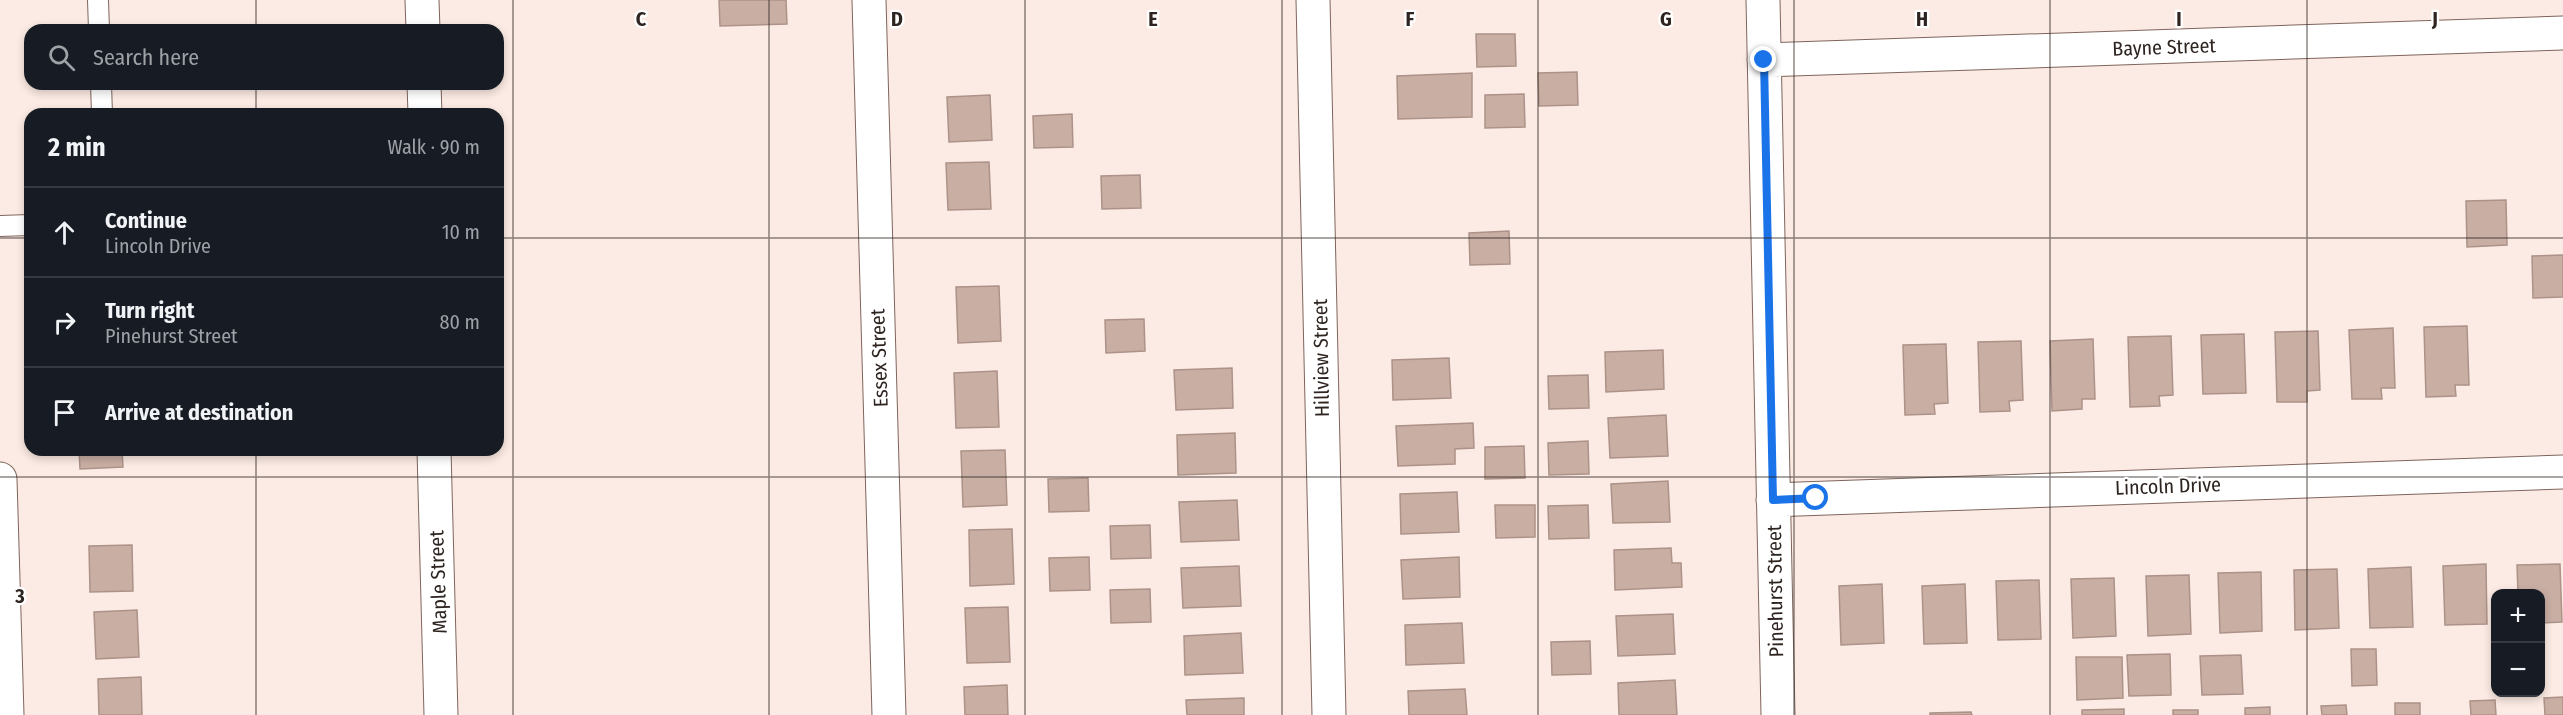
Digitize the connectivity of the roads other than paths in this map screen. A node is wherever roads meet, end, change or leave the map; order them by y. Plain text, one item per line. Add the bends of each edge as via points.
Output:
1 (98, 0) edge
2 (422, 0) edge
3 (869, 0) edge
4 (1313, 0) edge
5 (1763, 0) edge
6 (99, 24) edge
7 (423, 24) edge
8 (2563, 33) edge
9 (1764, 60) junction
10 (101, 90) edge
11 (424, 90) edge
12 (102, 108) edge
13 (425, 108) edge
14 (24, 225) edge
15 (0, 226) edge
16 (434, 456) edge
17 (2563, 472) edge
18 (0, 479) edge
19 (1773, 500) junction
20 (7, 715) edge
21 (441, 715) edge
22 (889, 715) edge
23 (1329, 715) edge
24 (1778, 715) edge

1 - 6 lane
2 - 7 street
3 - 22 street, Essex Street
4 - 23 street, Hillview Street
5 - 9 street, Pinehurst Street
8 - 9 street, Bayne Street
9 - 19 street, Pinehurst Street
10 - 12 lane
11 - 13 street
14 - 15 lane
16 - 21 street, Maple Street
17 - 19 street, Lincoln Drive
18 - 20 street
19 - 24 street, Pinehurst Street

